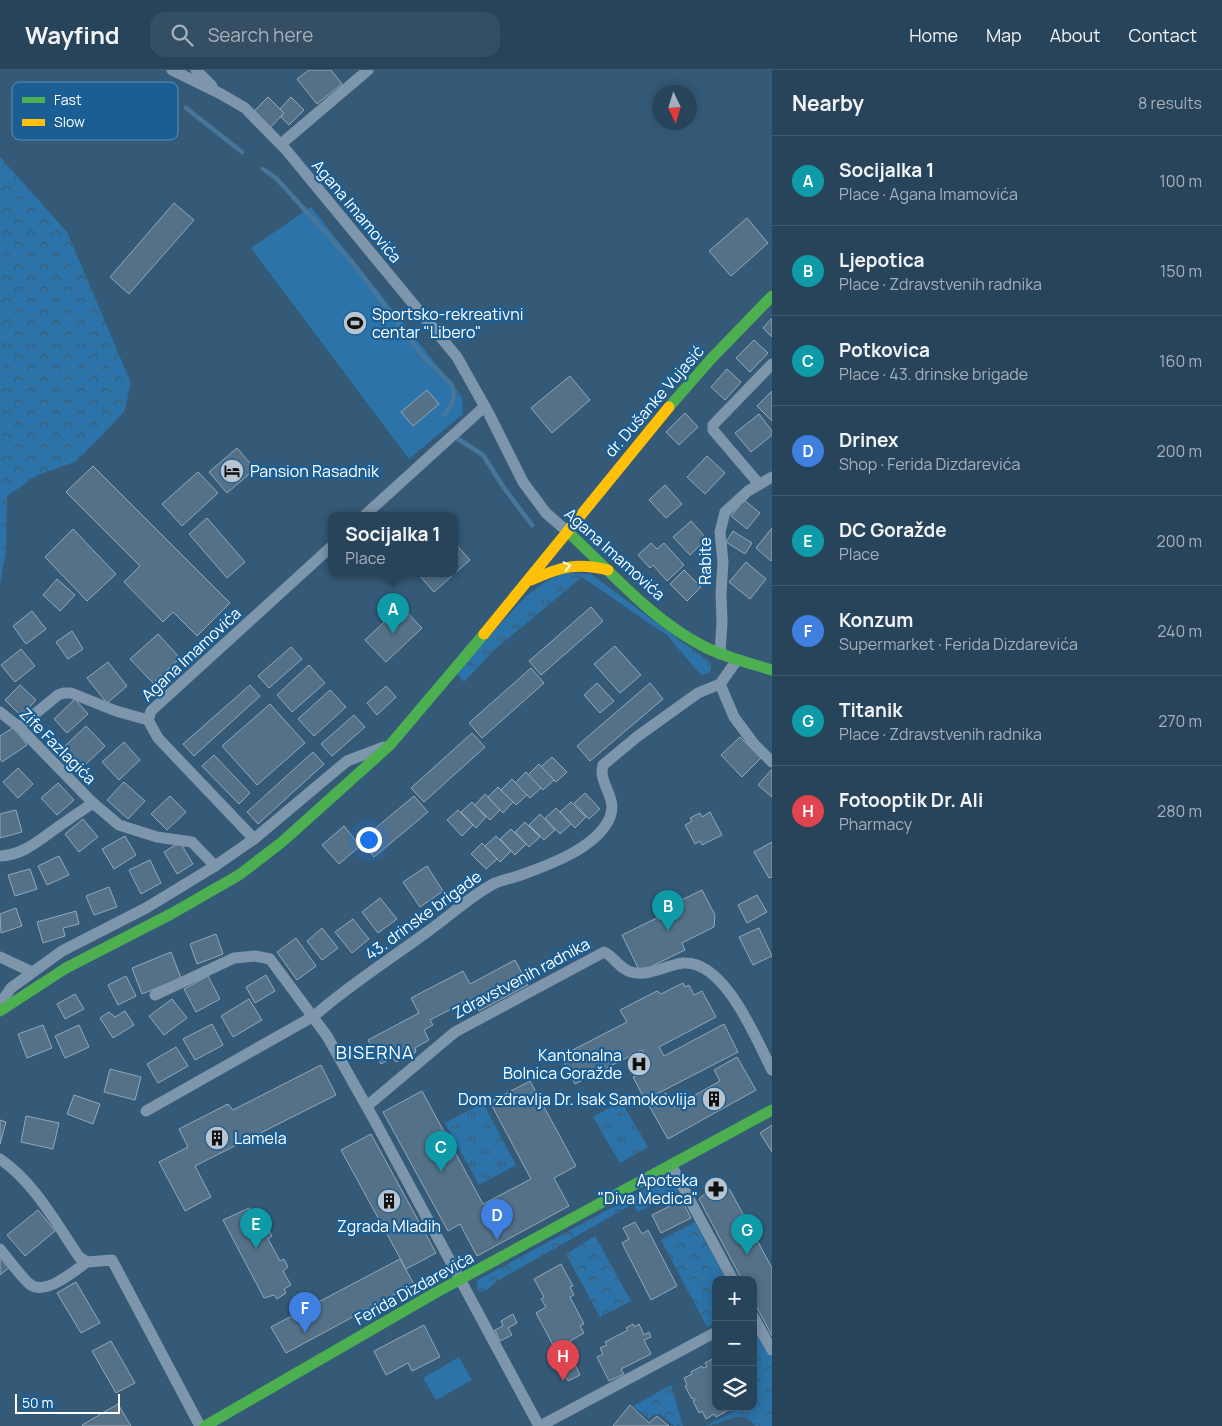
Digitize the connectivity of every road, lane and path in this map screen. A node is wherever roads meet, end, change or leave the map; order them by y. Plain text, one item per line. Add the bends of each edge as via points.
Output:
1 (172, 70) edge
2 (196, 70) edge
3 (368, 70) edge
4 (220, 94) junction
5 (281, 144) junction
6 (772, 296) edge
7 (772, 364) edge
8 (484, 407) junction
9 (772, 477) edge
10 (760, 484) junction
11 (368, 512) edge
12 (568, 532) junction
13 (328, 550) edge
14 (610, 571) junction
15 (527, 582) junction
16 (720, 654) junction
17 (737, 660) junction
18 (772, 670) edge
19 (720, 684) junction
20 (0, 712) edge
21 (148, 720) junction
22 (19, 727) junction
23 (390, 745) junction
24 (772, 762) edge
25 (93, 803) junction
26 (254, 839) junction
27 (0, 856) edge
28 (215, 866) junction
29 (0, 957) edge
30 (32, 972) junction
31 (155, 995) dead end
32 (0, 1004) edge
33 (0, 1011) edge
34 (314, 1016) junction
35 (772, 1070) edge
36 (366, 1106) junction
37 (772, 1110) edge
38 (146, 1111) dead end
39 (0, 1158) edge
40 (671, 1165) junction
41 (0, 1249) edge
42 (87, 1262) junction
43 (731, 1276) edge
44 (460, 1280) junction
45 (756, 1321) edge
46 (712, 1334) edge
47 (772, 1350) edge
48 (200, 1426) edge
49 (205, 1426) edge
50 (539, 1426) edge

1 - 4 street, Agana Imamovića
2 - 4 street
3 - 5 street
4 - 5 street, Agana Imamovića via 245,108
5 - 8 street, Agana Imamovića via 457,357
6 - 12 main road, dr. Dušanke Vujasić via 711,359
7 - 10 street via 712,425
8 - 11 street
8 - 12 street, Agana Imamovića via 523,482 546,513
9 - 10 street, Rabite
10 - 16 street, Rabite via 725,512 720,532 723,562
12 - 14 main road, Agana Imamovića
12 - 15 main road, dr. Dušanke Vujasić
13 - 21 street, Agana Imamovića via 152,711
15 -> 14 main road via 564,566 578,564
14 - 16 main road, Agana Imamovića via 668,623
15 - 23 main road, dr. Dušanke Vujasić
16 - 17 main road, Agana Imamovića
17 - 18 main road, Agana Imamovića
17 - 19 street
19 - 24 street via 734,717
19 - 34 street, 43. drinske brigade via 698,693 603,766 601,772 612,806 608,822 598,837 560,859 496,883
20 - 22 street, Zife Fazlagića
21 - 22 street via 64,693
21 - 26 street, Agana Imamovića via 158,738
22 - 25 street, Zife Fazlagića
23 - 26 street via 347,761
23 - 33 main road, dr. Dušanke Vujasić via 282,842 240,875 66,968
25 - 27 street, Zife Fazlagića via 38,843 14,855
25 - 28 street, Zife Fazlagića via 119,825 157,837 192,842
26 - 28 street
28 - 30 street via 146,908 62,951
29 - 30 street
30 - 32 street via 11,988
31 - 34 street via 234,958 256,956 270,959
34 - 36 street
34 - 38 street, 43. drinske brigade
35 - 36 street, Zdravstvenih radnika via 722,982 700,966 684,963 645,973 631,972 604,952 455,1032
36 - 44 street
37 - 40 main road, Ferida Dizdarevića
39 - 42 street via 36,1195 79,1257
40 - 43 street
40 - 44 main road, Ferida Dizdarevića
41 - 42 street via 30,1285 40,1288 48,1288
42 - 48 street via 112,1260
44 - 49 main road, Ferida Dizdarevića
44 - 50 street
45 - 47 street
46 - 50 street

